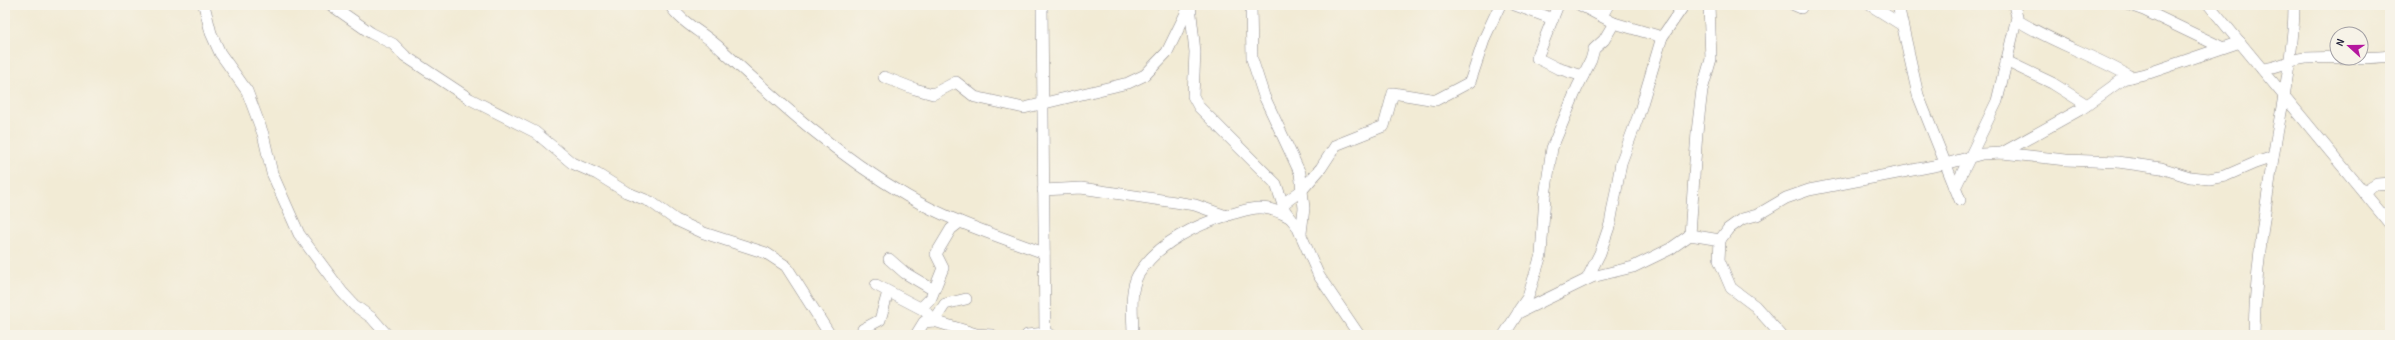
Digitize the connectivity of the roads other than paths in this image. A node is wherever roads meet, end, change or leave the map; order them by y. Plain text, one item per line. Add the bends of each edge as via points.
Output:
1 (204, 5) edge
2 (331, 5) edge
3 (670, 5) edge
4 (1042, 5) edge
5 (1251, 5) edge
6 (1500, 5) edge
7 (1515, 5) edge
8 (1558, 5) edge
9 (1580, 5) edge
10 (1608, 5) edge
11 (1684, 5) edge
12 (1709, 5) edge
13 (1870, 5) edge
14 (1898, 5) edge
15 (2014, 5) edge
16 (2130, 5) edge
17 (2209, 5) edge
18 (2294, 5) edge
19 (1602, 16) junction
20 (1553, 18) junction
21 (2017, 20) junction
22 (1614, 23) junction
23 (1902, 25) junction
24 (1662, 37) junction
25 (2240, 42) junction
26 (2221, 47) junction
27 (2390, 56) edge
28 (2288, 60) junction
29 (2006, 61) junction
30 (2262, 69) junction
31 (1583, 76) junction
32 (884, 77) dead end
33 (2131, 77) junction
34 (2284, 98) junction
35 (2087, 105) junction
36 (1042, 106) junction
37 (2002, 153) junction
38 (1970, 157) junction
39 (2273, 157) junction
40 (1945, 164) junction
41 (2390, 183) edge
42 (1955, 188) junction
43 (1043, 190) junction
44 (1302, 190) junction
45 (2364, 192) junction
46 (1960, 200) dead end
47 (1283, 204) junction
48 (1226, 216) junction
49 (1291, 218) junction
50 (960, 222) junction
51 (2390, 224) edge
52 (1301, 234) junction
53 (1690, 235) junction
54 (1720, 240) junction
55 (1044, 253) junction
56 (889, 259) dead end
57 (1588, 279) junction
58 (876, 285) dead end
59 (932, 289) junction
60 (888, 292) junction
61 (966, 299) dead end
62 (924, 310) junction
63 (1518, 312) junction
64 (934, 321) junction
65 (1047, 334) edge
66 (387, 335) edge
67 (830, 335) edge
68 (860, 335) edge
69 (916, 335) edge
70 (992, 335) edge
71 (1027, 335) edge
72 (1133, 335) edge
73 (1359, 335) edge
74 (1504, 335) edge
75 (1781, 335) edge
76 (2254, 335) edge

1 - 66 street via 211,33 220,53 247,91 263,134 272,173 299,234 342,292
2 - 67 street via 393,44 405,56 464,96 535,132 572,163 597,174 626,192 651,202 676,220 704,233 766,252 786,266
3 - 50 street via 690,25 706,34 786,110 870,174 908,197
4 - 36 street
5 - 44 street via 1252,59 1264,96 1300,173
6 - 44 street via 1470,82 1436,100 1393,94 1384,126 1336,145
7 - 20 street
8 - 20 street
9 - 19 street
10 - 19 street
11 - 24 street
12 - 53 street via 1711,59 1702,90
13 - 23 street
14 - 23 street
15 - 21 street
16 - 26 street
17 - 25 street
18 - 28 street via 2294,26
19 - 22 street
20 - 31 street via 1537,58 1557,68
21 - 29 street
21 - 33 street via 2040,35 2107,63
22 - 24 street
22 - 31 street via 1604,40 1594,49
23 - 40 street via 1918,95
24 - 57 street via 1621,163 1610,224
25 - 26 street
25 - 30 street
26 - 33 street
27 - 28 street via 2369,59
28 - 30 street via 2276,68
28 - 34 street via 2288,85
29 - 35 street via 2052,83
29 - 38 street via 1997,101
30 - 34 street
31 - 63 street via 1552,148 1545,196 1541,255 1528,297
32 - 36 street via 934,94 956,82 975,97 1024,108
33 - 35 street via 2123,79
34 - 39 street
34 - 45 street
35 - 37 street
36 - 43 street
36 - 47 street via 1128,83 1145,75 1167,52 1190,5 1195,52 1193,96 1198,107 1276,184
37 - 38 street
37 - 39 street via 2066,160 2118,162 2209,179 2226,176
38 - 40 street
38 - 42 street
39 - 76 street via 2259,260
40 - 42 street
40 - 54 street via 1809,190 1786,198 1757,215 1742,219
41 - 45 street via 2377,184
42 - 46 street
43 - 48 street via 1081,188 1195,205
43 - 55 street
44 - 47 street
44 - 52 street via 1304,208
45 - 51 street
47 - 49 street
48 - 49 street via 1260,208 1276,210
48 - 72 street via 1180,235 1166,245 1137,276 1133,297
49 - 52 street
50 - 55 street
50 - 59 street via 951,229 936,254 943,268
52 - 73 street via 1319,276
53 - 54 street
53 - 57 street via 1670,249 1633,267
54 - 75 street via 1719,260 1731,288 1755,306
55 - 65 street
56 - 59 street via 905,273
57 - 63 street
58 - 60 street
59 - 62 street via 931,298 924,305
60 - 62 street
60 - 68 street via 880,320 863,329
61 - 64 street via 945,304
62 - 64 street
63 - 74 street
64 - 69 street via 924,322
64 - 70 street via 976,334
65 - 71 street

